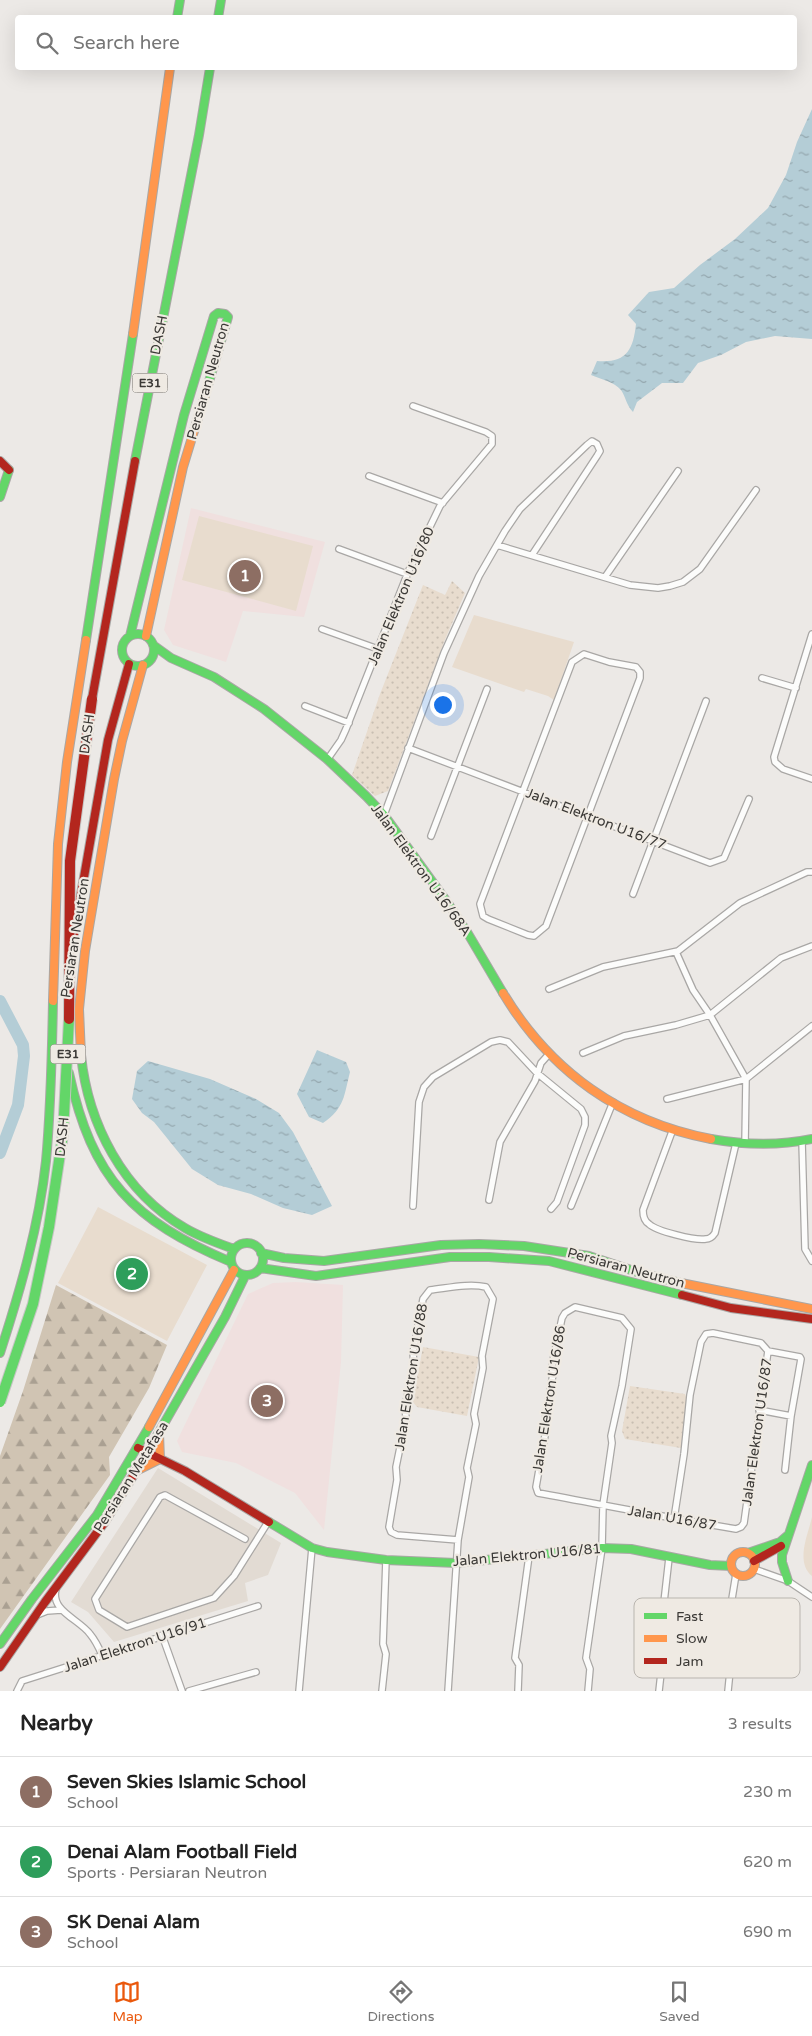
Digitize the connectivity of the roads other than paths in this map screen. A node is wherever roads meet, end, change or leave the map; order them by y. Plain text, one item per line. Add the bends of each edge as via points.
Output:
1 (180, 0) edge
2 (221, 0) edge
3 (178, 15) edge
4 (218, 15) edge
5 (170, 70) edge
6 (210, 70) edge
7 (413, 406) dead end
8 (0, 461) edge
9 (4, 470) edge
10 (678, 471) dead end
11 (369, 476) dead end
12 (756, 490) dead end
13 (0, 497) edge
14 (443, 503) junction
15 (497, 545) junction
16 (339, 549) dead end
17 (532, 555) junction
18 (407, 574) junction
19 (605, 577) junction
20 (322, 629) dead end
21 (812, 634) edge
22 (130, 636) junction
23 (149, 641) junction
24 (378, 649) junction
25 (170, 658) junction
26 (147, 663) junction
27 (129, 664) junction
28 (762, 678) dead end
29 (796, 688) junction
30 (487, 689) dead end
31 (706, 701) dead end
32 (304, 706) dead end
33 (349, 722) junction
34 (408, 748) junction
35 (327, 760) junction
36 (458, 766) junction
37 (810, 778) edge
38 (523, 791) junction
39 (748, 799) dead end
40 (384, 815) junction
41 (588, 816) junction
42 (431, 836) dead end
43 (653, 841) junction
44 (812, 872) edge
45 (633, 894) dead end
46 (812, 946) edge
47 (676, 952) junction
48 (549, 989) dead end
49 (710, 1015) junction
50 (812, 1026) edge
51 (583, 1053) dead end
52 (549, 1054) junction
53 (537, 1073) junction
54 (746, 1078) junction
55 (667, 1098) dead end
56 (613, 1102) junction
57 (673, 1129) junction
58 (807, 1140) edge
59 (741, 1143) junction
60 (489, 1200) dead end
61 (413, 1206) dead end
62 (570, 1206) dead end
63 (551, 1209) dead end
64 (234, 1249) junction
65 (261, 1252) junction
66 (812, 1261) edge
67 (233, 1266) junction
68 (260, 1268) junction
69 (245, 1276) junction
70 (812, 1308) edge
71 (812, 1319) edge
72 (768, 1351) junction
73 (0, 1354) edge
74 (0, 1402) edge
75 (759, 1410) junction
76 (791, 1416) junction
77 (159, 1434) junction
78 (138, 1448) junction
79 (148, 1453) junction
80 (160, 1459) junction
81 (812, 1465) edge
82 (138, 1470) junction
83 (785, 1470) dead end
84 (603, 1505) junction
85 (674, 1519) junction
86 (268, 1522) junction
87 (741, 1527) joint
88 (787, 1536) junction
89 (259, 1537) junction
90 (245, 1540) junction
91 (458, 1540) junction
92 (312, 1548) junction
93 (602, 1548) junction
94 (248, 1553) junction
95 (529, 1556) junction
96 (669, 1558) junction
97 (386, 1560) junction
98 (752, 1561) junction
99 (456, 1563) junction
100 (733, 1570) junction
101 (788, 1581) junction
102 (57, 1586) junction
103 (812, 1597) edge
104 (664, 1598) edge
105 (731, 1598) edge
106 (258, 1606) dead end
107 (61, 1610) junction
108 (35, 1616) junction
109 (162, 1635) junction
110 (0, 1644) edge
111 (102, 1655) junction
112 (0, 1667) edge
113 (256, 1672) dead end
114 (660, 1678) edge
115 (729, 1678) edge
116 (17, 1691) edge
117 (182, 1691) edge
118 (189, 1691) edge
119 (299, 1691) edge
120 (382, 1691) edge
121 (448, 1691) edge
122 (518, 1691) edge
123 (588, 1691) edge
124 (659, 1691) edge
125 (728, 1691) edge

1 - 3 main road
2 - 4 main road
5 - 73 main road, DASH / E31 via 58,844 46,1161 35,1227
6 - 74 main road, DASH / E31, bridge via 92,699 70,861 69,1034 63,1134 49,1228 33,1304
7 - 14 street, Jalan Elektron U16/80 via 492,436 492,444
8 - 9 main road
9 - 13 main road
10 - 19 street
11 - 14 street
12 - 19 street via 710,557 683,582 658,588 630,585
14 - 18 street, Jalan Elektron U16/80
15 - 17 street
15 - 17 street via 520,510 587,445 597,444 600,451
15 - 34 street via 479,576 444,653
16 - 18 street
17 - 19 street
18 - 24 street, Jalan Elektron U16/80
20 - 24 street
21 - 29 street
22 - 23 main road via 135,634
22 - 23 main road, Persiaran Neutron via 190,397 214,316 225,314 228,317 173,507
22 - 27 main road via 122,650
23 - 25 main road
23 - 26 main road via 153,653
24 - 33 street, Jalan Elektron U16/80
25 - 26 main road
25 - 35 main road, Jalan Elektron U16/68A via 216,677 258,704
26 - 27 main road
26 - 64 main road, Persiaran Neutron via 122,743 83,960 79,1009 83,1080 98,1131 121,1171 170,1219 198,1235
27 - 67 main road, Persiaran Neutron via 108,740 70,956 65,1052 84,1130 92,1149 114,1182 147,1218
28 - 29 street
29 - 37 street via 774,757 783,769
30 - 36 street
31 - 43 street
32 - 33 street
33 - 35 street, Jalan Elektron U16/80 via 342,740
34 - 36 street, Jalan Elektron U16/77
34 - 40 street
35 - 40 main road, Jalan Elektron U16/68A
36 - 38 street, Jalan Elektron U16/77
36 - 42 street
38 - 41 street, Jalan Elektron U16/77
38 - 41 street via 480,904 484,916 506,927 534,936 546,926
38 - 41 street via 572,662 584,654 636,667 640,678
39 - 43 street, Jalan Elektron U16/77 via 724,858 716,862
40 - 52 main road, Jalan Elektron U16/68A via 466,932 529,1032
41 - 43 street, Jalan Elektron U16/77
43 - 45 street
44 - 47 street via 740,902
46 - 49 street via 781,958
47 - 48 street via 603,968
47 - 49 street via 693,990
49 - 51 street via 624,1036
49 - 54 street
50 - 54 street
52 - 53 street
52 - 56 main road, Jalan Elektron U16/68A via 584,1084
53 - 60 street via 500,1142
53 - 61 street via 504,1040 491,1042 433,1076 424,1087 419,1102
53 - 63 street via 581,1109 585,1117 585,1125
54 - 55 street
54 - 59 street
56 - 57 main road, Jalan Elektron U16/68A
56 - 62 street
57 - 59 main road, Jalan Elektron U16/68A
57 - 59 street via 643,1210 644,1218 650,1226 704,1240 715,1233
58 - 59 main road, Jalan Elektron U16/68A via 782,1144
58 - 66 street via 804,1249
64 - 65 main road via 249,1243
64 - 67 main road
65 - 68 main road
65 - 70 main road, Persiaran Neutron via 300,1262 319,1262 466,1244 549,1248 602,1259 643,1274 735,1296
67 - 69 main road
67 - 78 main road, Persiaran Metafasa
68 - 69 main road
68 - 71 main road, Persiaran Neutron via 316,1276 450,1257 549,1261 731,1308
69 - 77 main road, Persiaran Metafasa
72 - 75 street, Jalan Elektron U16/87
72 - 76 street via 800,1358
72 - 85 street, Jalan Elektron U16/87 via 761,1343 713,1333 706,1334 701,1342 690,1395
75 - 76 street
75 - 87 street, Jalan Elektron U16/87
76 - 83 street
77 - 79 main road, Persiaran Metafasa
77 - 80 main road
78 - 79 main road, Jalan Elektron U16/81
78 - 110 main road, Persiaran Metafasa via 98,1514
79 - 80 main road, Jalan Elektron U16/81
79 - 82 main road, Persiaran Metafasa
80 - 82 main road
80 - 86 main road, Jalan Elektron U16/81
81 - 88 main road
82 - 102 main road, Persiaran Metafasa
84 - 84 street, Jalan Elektron U16/86 via 538,1493 536,1487 546,1430 552,1365 562,1318 575,1307 622,1318 630,1329 611,1436
84 - 85 street, Jalan U16/87
84 - 93 street, Jalan Elektron U16/86
85 - 87 street, Jalan U16/87 via 736,1529
86 - 89 street
86 - 92 main road, Jalan Elektron U16/81
88 - 98 main road
88 - 101 main road via 782,1562
89 - 90 street
89 - 94 street
90 - 94 street
90 - 94 street via 165,1495 160,1496 95,1599 99,1610 127,1627 214,1598 234,1576
91 - 91 street, Jalan Elektron U16/88 via 397,1535 389,1527 423,1299 430,1290 481,1286 493,1299 482,1356 483,1368 474,1414 476,1424
91 - 99 street
92 - 97 main road, Jalan Elektron U16/81
92 - 119 street
93 - 95 main road, Jalan Elektron U16/81
93 - 96 main road, Jalan Elektron U16/81
93 - 123 street, Jalan Elektron U16/86 via 586,1658 590,1669
95 - 99 main road, Jalan Elektron U16/81
95 - 122 street via 515,1658 519,1665
96 - 100 main road, Jalan Elektron U16/81
96 - 104 street
97 - 99 main road, Jalan Elektron U16/81
97 - 120 street via 386,1654
98 - 100 main road, Jalan Elektron U16/81 via 746,1576
98 - 100 main road via 738,1554 732,1558
98 - 101 street
99 - 121 street
100 - 105 street
101 - 103 street
102 - 107 street via 55,1598
102 - 108 main road, Persiaran Metafasa
106 - 109 street, Jalan Elektron U16/91
107 - 108 street
107 - 111 street via 90,1634
108 - 112 main road, Persiaran Metafasa
109 - 111 street, Jalan Elektron U16/91
109 - 117 street
111 - 116 street, Jalan Elektron U16/91 via 22,1681
113 - 118 street
114 - 124 street
115 - 125 street

